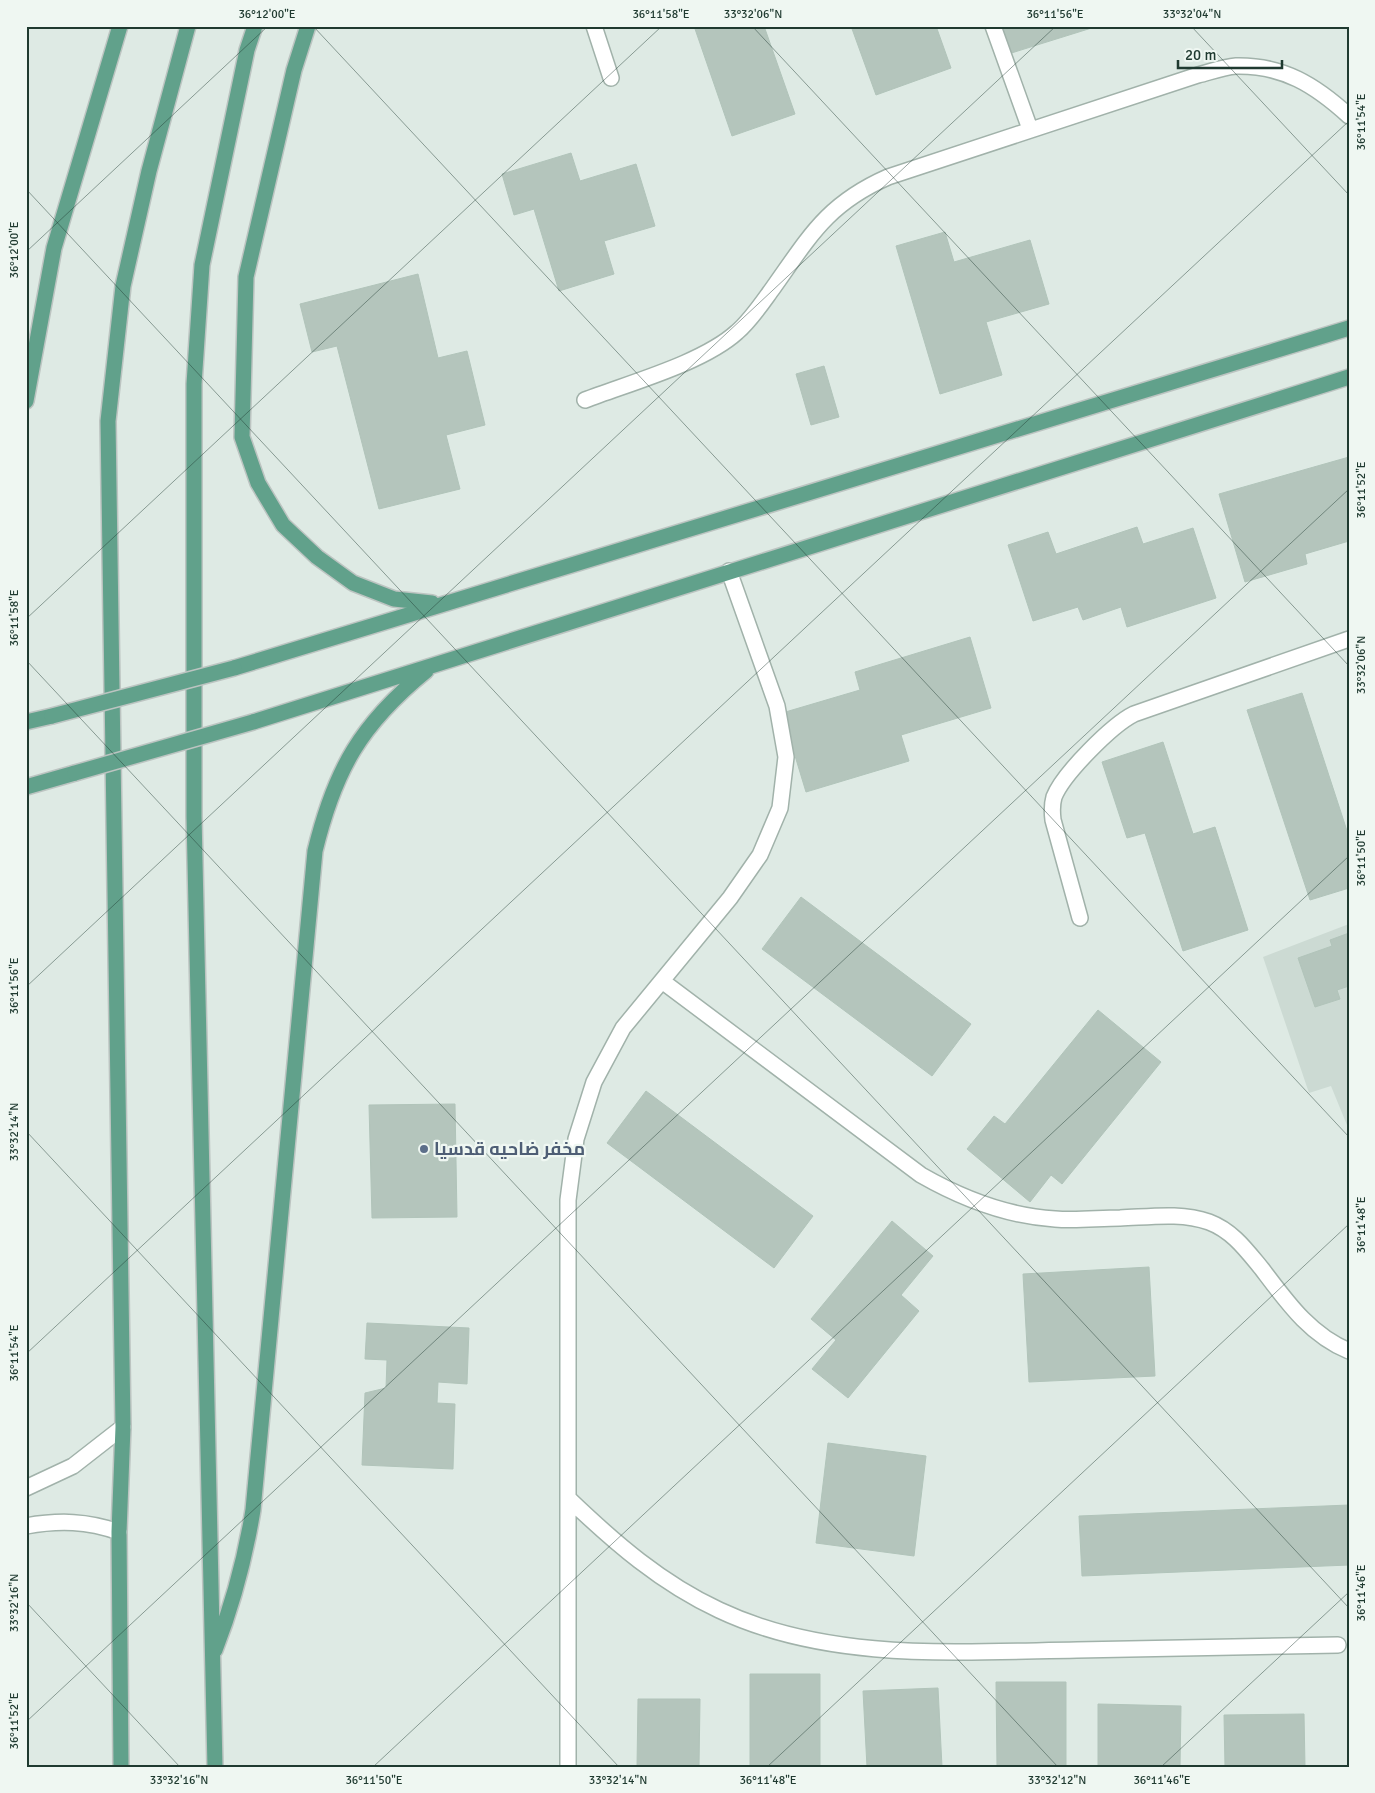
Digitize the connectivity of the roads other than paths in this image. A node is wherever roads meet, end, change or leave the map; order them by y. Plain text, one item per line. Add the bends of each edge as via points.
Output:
1 (120, 26) edge
2 (188, 26) edge
3 (255, 26) edge
4 (308, 26) edge
5 (594, 26) edge
6 (993, 26) edge
7 (611, 78) dead end
8 (1349, 116) edge
9 (1030, 129) junction
10 (1349, 328) edge
11 (1349, 377) edge
12 (585, 400) dead end
13 (26, 401) edge
14 (730, 570) junction
15 (438, 604) junction
16 (1349, 640) edge
17 (433, 665) junction
18 (26, 722) edge
19 (26, 787) edge
20 (1080, 918) dead end
21 (662, 981) junction
22 (1349, 1351) edge
23 (123, 1427) junction
24 (26, 1488) edge
25 (569, 1499) junction
26 (26, 1526) edge
27 (119, 1532) junction
28 (1338, 1645) dead end
29 (212, 1656) junction
30 (121, 1767) edge
31 (215, 1767) edge
32 (568, 1767) edge

1 - 13 main road via 54,248
2 - 23 main road via 149,171 123,286 108,421
3 - 29 main road via 247,50 202,265 194,384 194,826
4 - 15 main road via 294,70 246,277 242,437 258,483 283,525 317,556 353,582 394,599
5 - 7 street
6 - 9 street
8 - 9 street via 1306,82 1272,68 1234,66
9 - 12 street via 888,177 853,195 812,233 750,319 728,340 701,356
10 - 15 main road via 843,484
11 - 14 main road
14 - 17 main road
14 - 21 street via 777,706 786,757 780,808 760,855 730,898
15 - 18 main road, bridge via 234,668
16 - 20 street via 1134,714 1121,720 1100,740 1060,787 1052,808
17 - 19 main road, bridge via 253,722
17 - 29 main road via 398,693 368,727 344,765 326,806 315,850 253,1510 240,1577
21 - 22 street via 920,1174 952,1193 1021,1216 1057,1220 1189,1216 1211,1222 1231,1234 1248,1251 1294,1311 1313,1330 1335,1346
21 - 25 street via 623,1028 594,1082 576,1139 568,1200
23 - 24 street via 73,1466
23 - 27 main road
25 - 28 street via 614,1543 665,1580 712,1606 779,1632 840,1646 902,1651 1038,1651
25 - 32 street
26 - 27 street via 72,1521 96,1524
27 - 30 main road
29 - 31 main road

